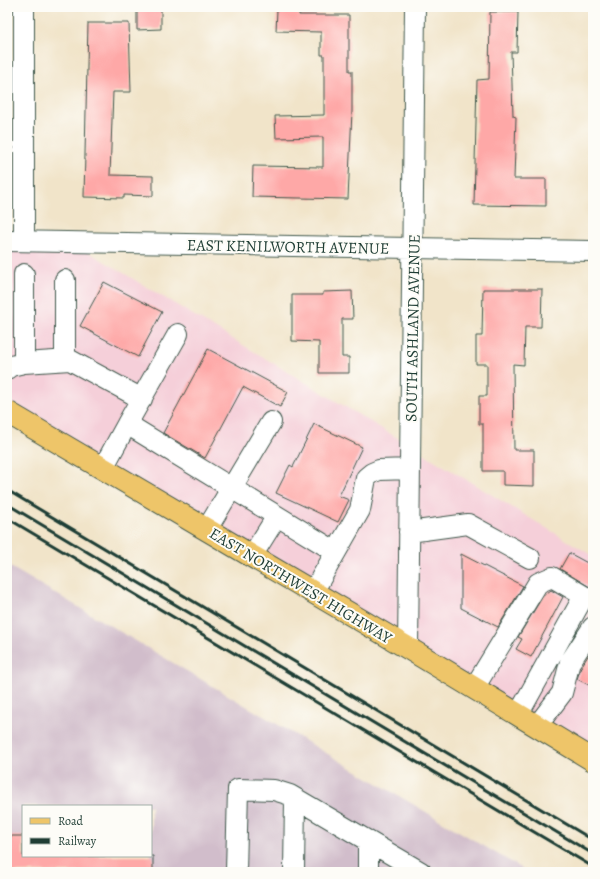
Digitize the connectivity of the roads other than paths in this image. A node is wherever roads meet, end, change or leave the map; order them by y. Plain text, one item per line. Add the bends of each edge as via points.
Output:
1 (24, 7) edge
2 (415, 7) edge
3 (15, 241) edge
4 (412, 248) junction
5 (593, 251) edge
6 (24, 274) dead end
7 (65, 280) dead end
8 (178, 334) dead end
9 (15, 356) edge
10 (65, 360) junction
11 (142, 399) junction
12 (7, 412) edge
13 (271, 422) dead end
14 (127, 424) junction
15 (103, 468) junction
16 (410, 470) junction
17 (231, 488) junction
18 (277, 516) junction
19 (207, 530) junction
20 (409, 532) junction
21 (336, 552) junction
22 (252, 556) junction
23 (530, 558) dead end
24 (313, 592) junction
25 (593, 627) edge
26 (408, 648) junction
27 (474, 688) junction
28 (518, 715) junction
29 (537, 726) junction
30 (593, 760) edge
31 (295, 798) junction
32 (368, 841) junction
33 (236, 872) edge
34 (294, 872) edge
35 (368, 872) edge
36 (421, 872) edge

1 - 3 street
2 - 4 street, SOUTH ASHLAND AVENUE
3 - 4 street, EAST KENILWORTH AVENUE
4 - 5 street, EAST KENILWORTH AVENUE
4 - 16 street, SOUTH ASHLAND AVENUE
6 - 9 street
7 - 10 street
8 - 11 street
9 - 10 street
10 - 11 street via 70,360
11 - 14 street
12 - 15 main road, EAST NORTHWEST HIGHWAY
13 - 17 street
14 - 15 street
14 - 17 street
15 - 19 main road, EAST NORTHWEST HIGHWAY
16 - 20 street, SOUTH ASHLAND AVENUE
16 - 21 street via 379,470 366,478 362,505
17 - 18 street
17 - 19 street
18 - 21 street
18 - 22 street
19 - 22 main road, EAST NORTHWEST HIGHWAY
20 - 23 street via 468,524
20 - 26 street, SOUTH ASHLAND AVENUE
21 - 24 street
22 - 24 main road, EAST NORTHWEST HIGHWAY
24 - 26 main road, EAST NORTHWEST HIGHWAY
25 - 29 street via 570,662 562,693
26 - 27 main road, EAST NORTHWEST HIGHWAY
27 - 28 main road, EAST NORTHWEST HIGHWAY
27 - 28 street via 538,583 552,577 584,596
28 - 29 main road, EAST NORTHWEST HIGHWAY
29 - 30 main road, EAST NORTHWEST HIGHWAY
31 - 32 street
31 - 33 street via 281,791 238,789
31 - 34 street
32 - 35 street
32 - 36 street

